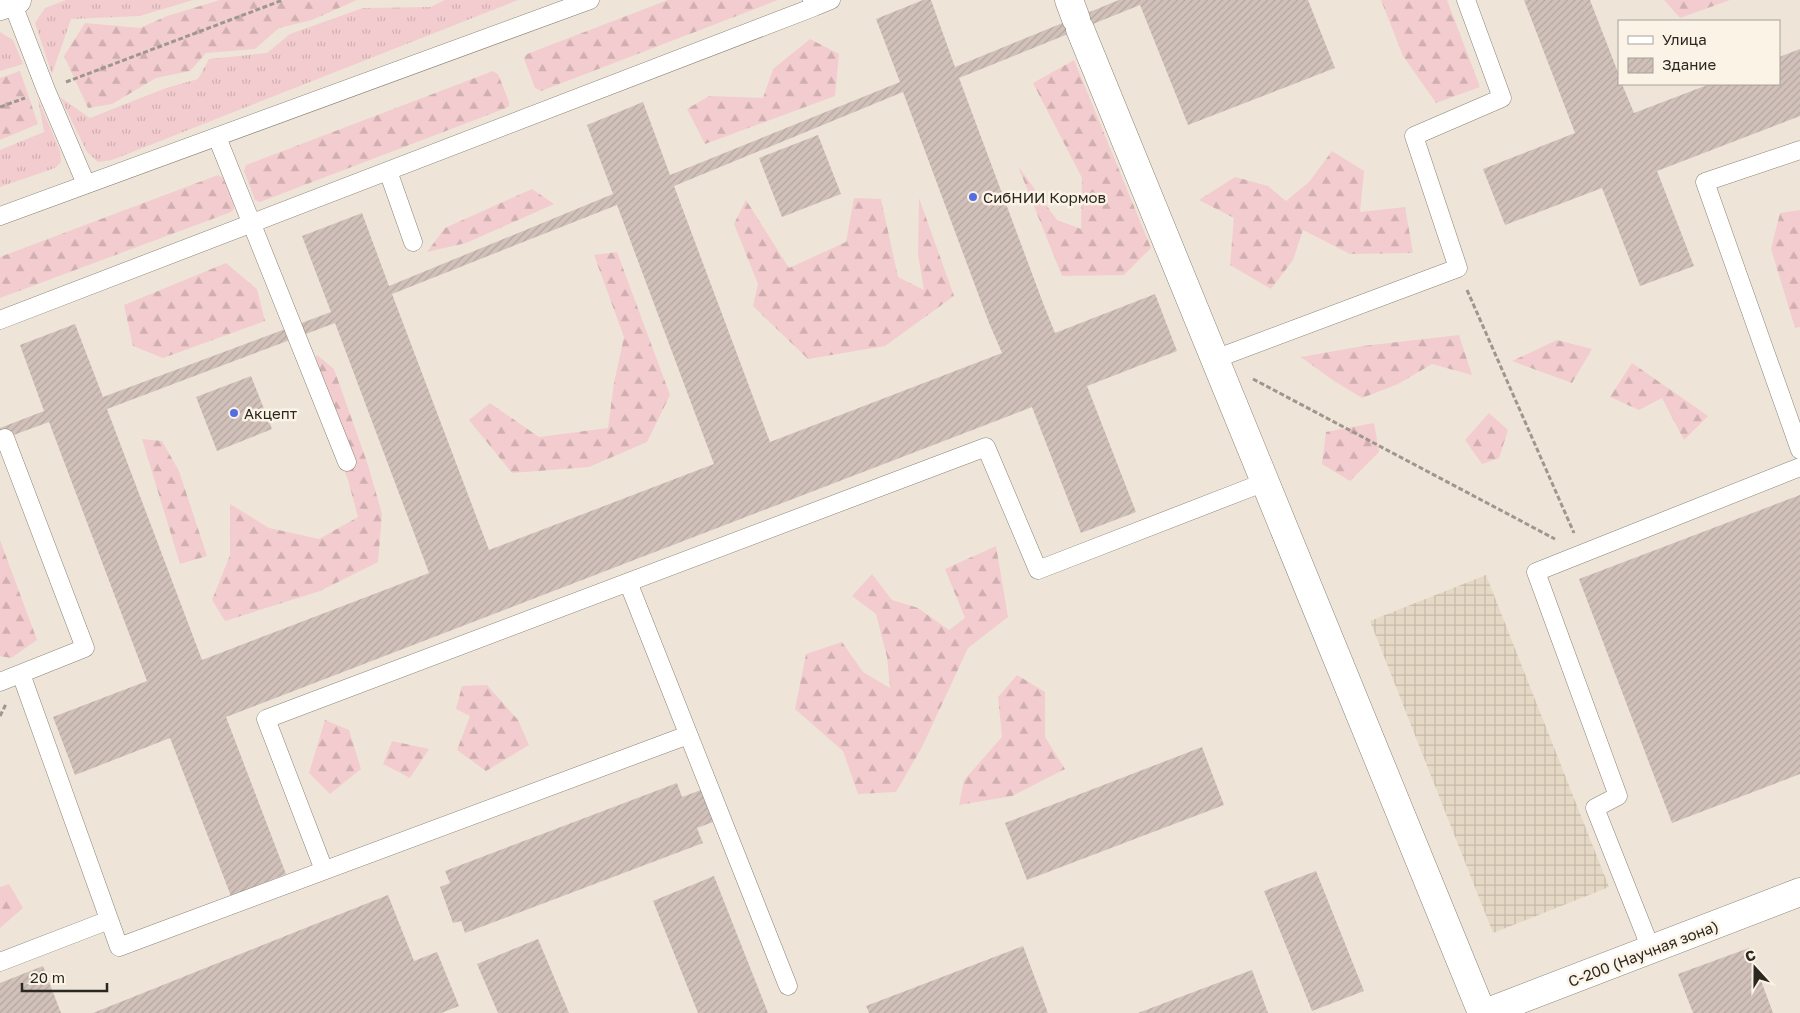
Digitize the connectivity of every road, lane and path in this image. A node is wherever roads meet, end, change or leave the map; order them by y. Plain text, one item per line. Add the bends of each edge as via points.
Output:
1 (283, 0) edge
2 (590, 0) edge
3 (831, 0) edge
4 (1466, 0) edge
5 (10, 3) edge
6 (813, 3) edge
7 (1075, 16) edge
8 (46, 90) junction
9 (0, 107) edge
10 (217, 136) junction
11 (1800, 150) edge
12 (388, 171) junction
13 (86, 184) junction
14 (0, 216) edge
15 (253, 223) junction
16 (414, 242) dead end
17 (1458, 268) junction
18 (0, 320) edge
19 (1215, 359) junction
20 (2, 430) edge
21 (1800, 450) edge
22 (347, 462) dead end
23 (1800, 467) edge
24 (1266, 482) junction
25 (1583, 554) junction
26 (628, 582) junction
27 (21, 674) junction
28 (0, 682) edge
29 (688, 735) junction
30 (324, 870) junction
31 (1800, 892) edge
32 (109, 920) junction
33 (1651, 949) junction
34 (0, 962) edge
35 (788, 986) dead end
36 (1484, 1013) edge

1 - 8 path
2 - 10 lane
3 - 6 lane
4 - 17 lane via 1502,98 1414,136
5 - 8 lane
6 - 12 lane
7 - 19 street
8 - 9 path
8 - 13 lane
10 - 13 lane
10 - 15 lane
11 - 21 lane via 1705,182
12 - 15 lane
12 - 16 lane
13 - 14 lane
15 - 18 lane
15 - 22 lane
17 - 19 lane
17 - 25 path
19 - 24 street
19 - 25 path
20 - 27 lane via 85,648
23 - 25 lane
24 - 26 lane via 1038,570 986,447
24 - 36 street
25 - 33 lane via 1536,572 1618,796 1595,808
26 - 29 lane
26 - 30 lane via 266,719
27 - 28 lane
27 - 32 lane
29 - 30 lane
29 - 35 lane
30 - 32 lane via 119,947
31 - 33 street, С-200 (Научная зона)
32 - 34 lane
33 - 36 street, С-200 (Научная зона)

